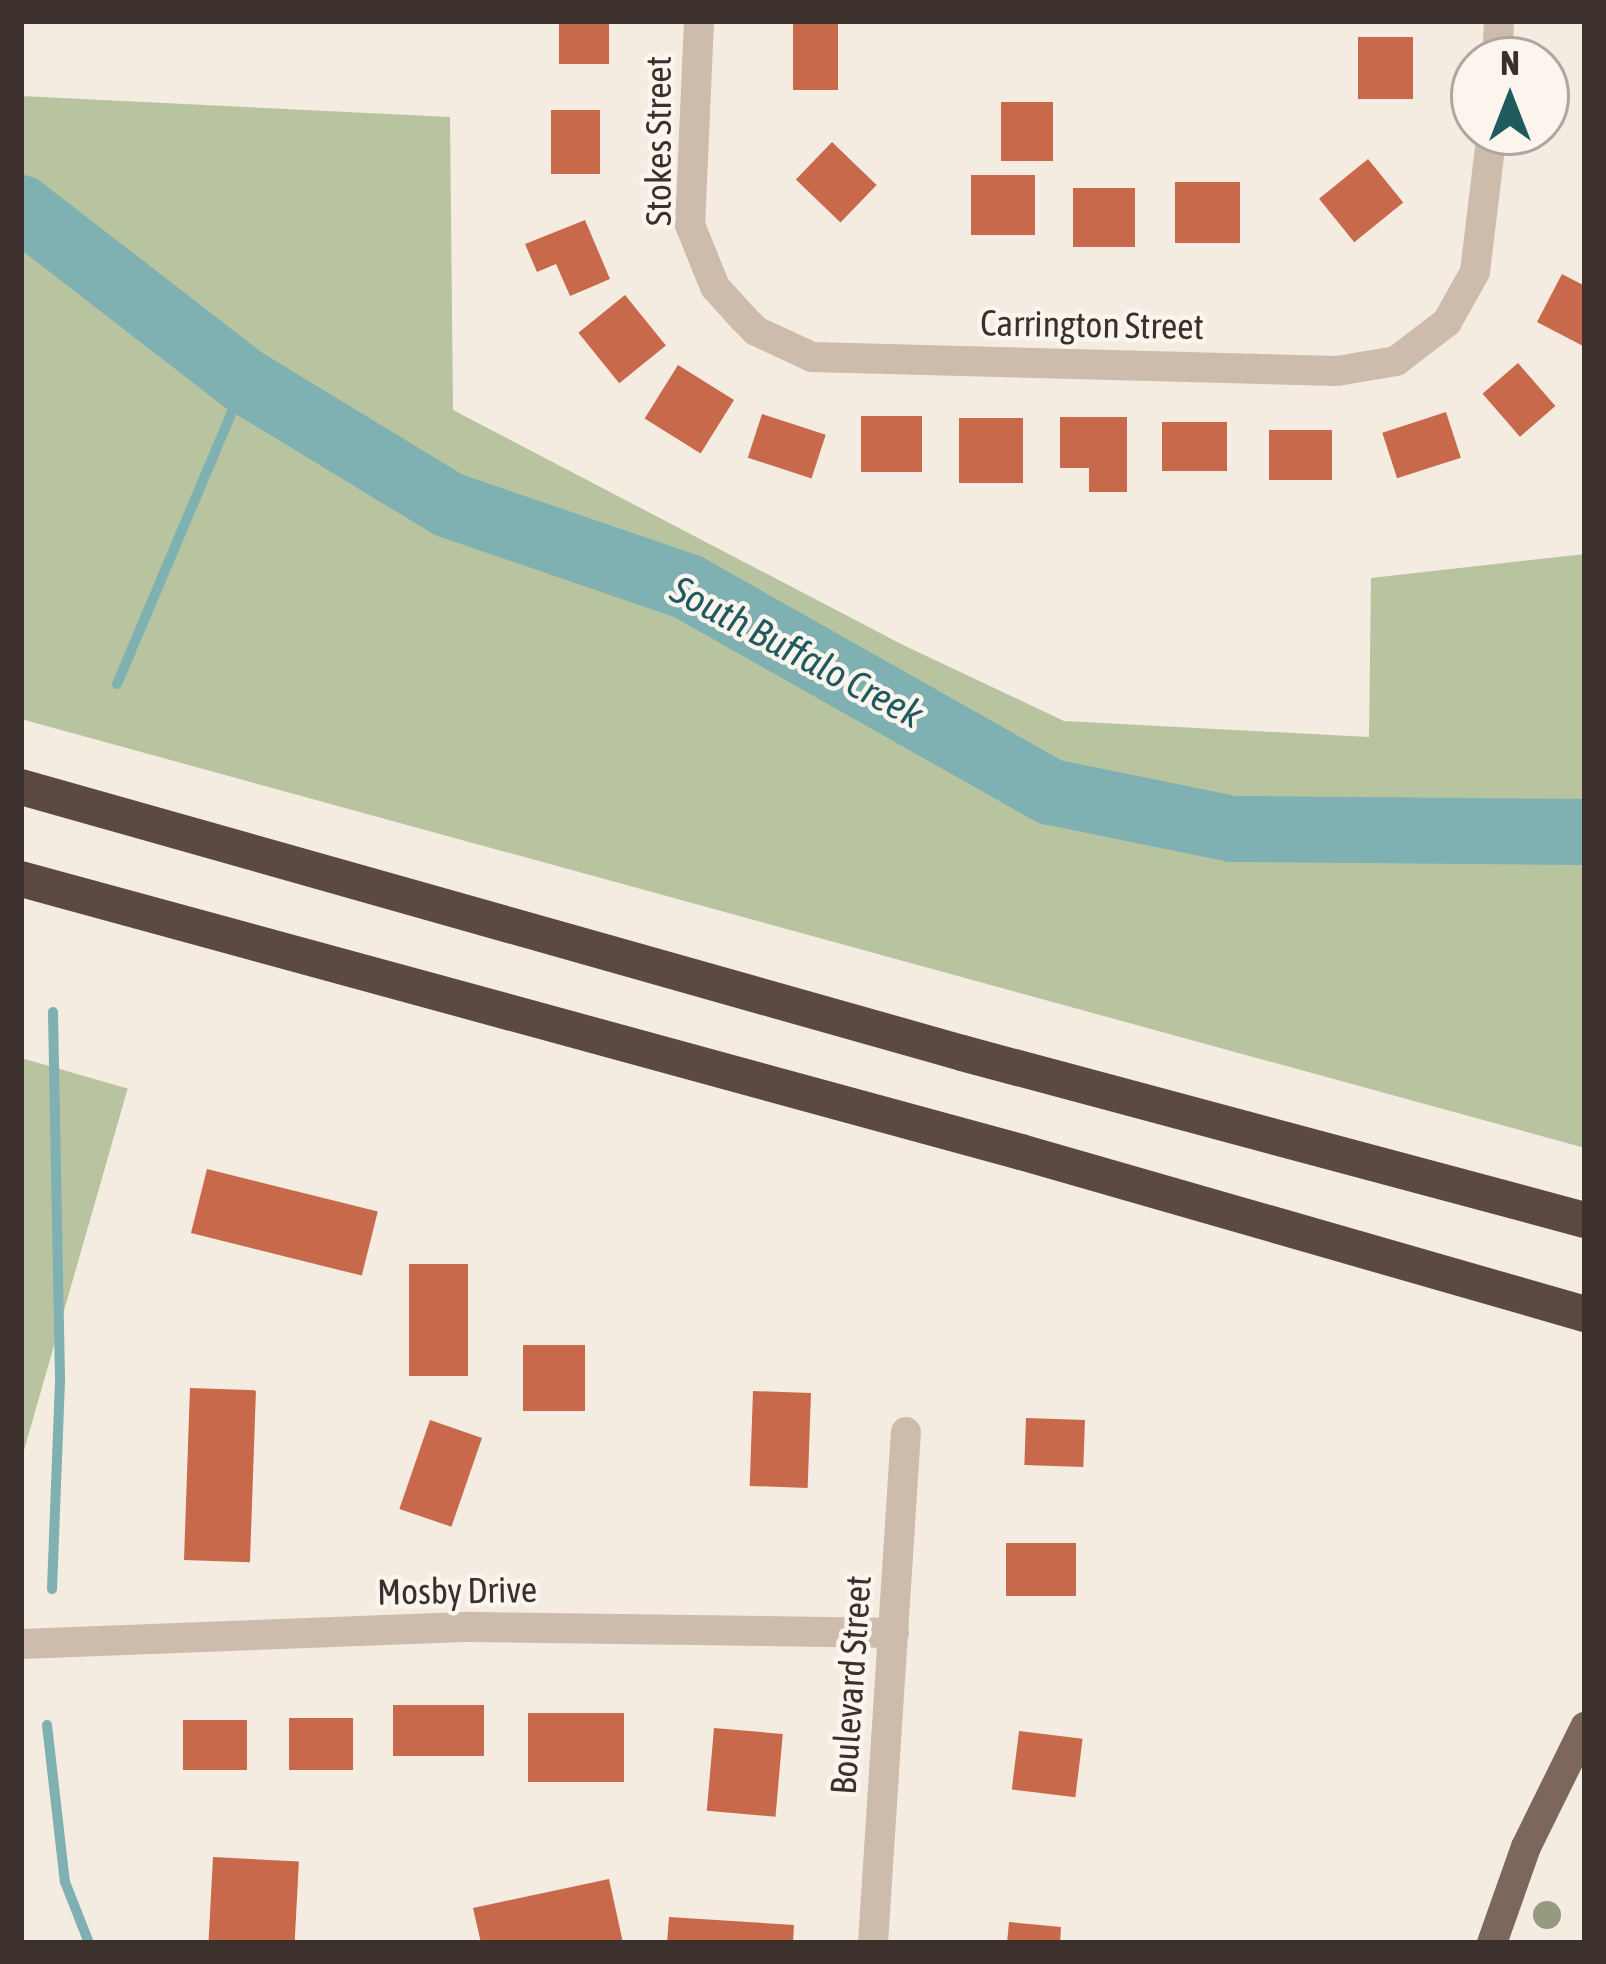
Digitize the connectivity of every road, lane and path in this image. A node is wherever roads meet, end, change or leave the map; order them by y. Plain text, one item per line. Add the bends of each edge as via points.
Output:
1 (699, 21) edge
2 (1489, 156) edge
3 (744, 319) joint
4 (21, 787) edge
5 (21, 879) edge
6 (1585, 1220) edge
7 (1585, 1314) edge
8 (906, 1432) dead end
9 (894, 1633) junction
10 (21, 1644) edge
11 (1585, 1727) edge
12 (873, 1943) edge
13 (1492, 1943) edge

1 - 3 street, Stokes Street via 690,225 715,287
2 - 3 street, Carrington Street via 1475,272 1438,329 1396,361 1337,371 812,357
4 - 6 highway
5 - 7 highway
8 - 9 street, Boulevard Street
9 - 10 street, Mosby Drive via 471,1627
9 - 12 street, Boulevard Street
11 - 13 main road via 1526,1847

